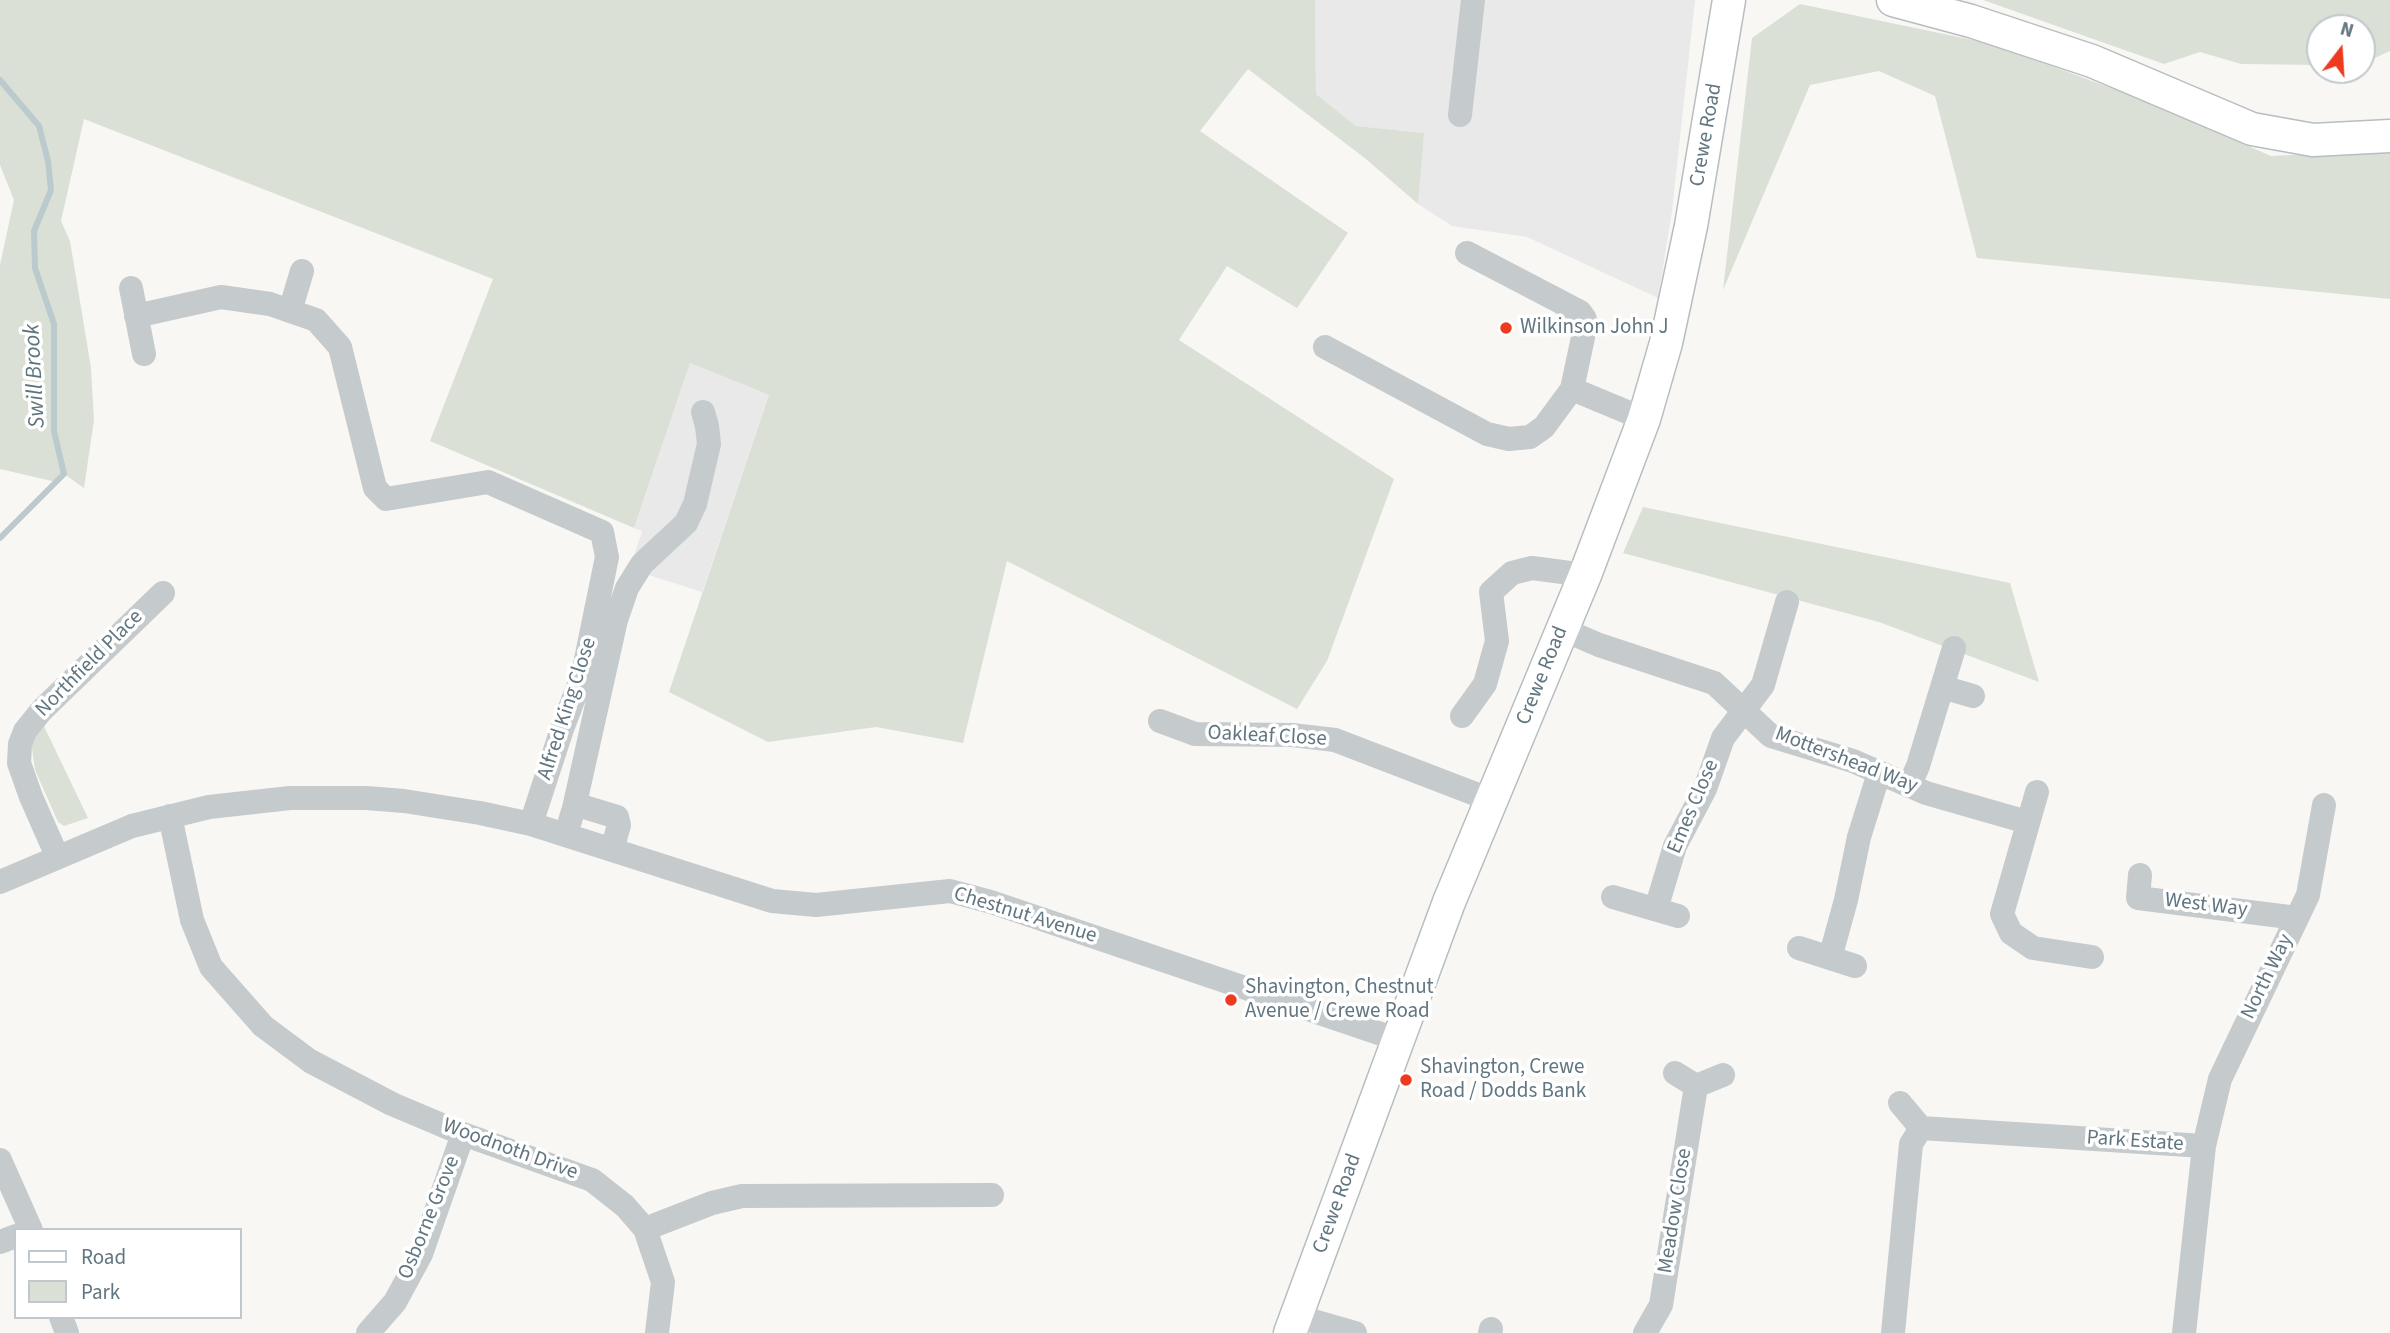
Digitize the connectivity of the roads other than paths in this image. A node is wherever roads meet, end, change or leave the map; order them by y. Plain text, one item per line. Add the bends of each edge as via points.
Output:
1 (1473, 0) edge
2 (1729, 0) edge
3 (1893, 0) edge
4 (1460, 115) dead end
5 (2390, 136) edge
6 (1467, 253) dead end
7 (302, 271) dead end
8 (131, 288) dead end
9 (290, 311) junction
10 (136, 316) junction
11 (1325, 346) dead end
12 (144, 354) dead end
13 (1572, 389) junction
14 (703, 412) dead end
15 (1644, 419) junction
16 (1585, 575) junction
17 (163, 593) dead end
18 (1787, 602) dead end
19 (1562, 629) junction
20 (1954, 648) dead end
21 (1942, 687) junction
22 (1973, 696) dead end
23 (1743, 710) junction
24 (1462, 716) dead end
25 (1160, 721) dead end
26 (1879, 773) junction
27 (1909, 786) junction
28 (2037, 792) dead end
29 (1491, 800) junction
30 (2324, 805) dead end
31 (574, 808) junction
32 (170, 816) junction
33 (2027, 822) junction
34 (531, 824) junction
35 (565, 835) junction
36 (612, 850) junction
37 (57, 856) junction
38 (2140, 875) dead end
39 (0, 882) edge
40 (1613, 897) dead end
41 (2297, 918) junction
42 (1799, 948) dead end
43 (2092, 957) dead end
44 (1830, 958) junction
45 (1855, 966) dead end
46 (1399, 1040) junction
47 (1675, 1073) dead end
48 (1723, 1075) dead end
49 (1696, 1086) junction
50 (1900, 1103) dead end
51 (1921, 1128) junction
52 (463, 1134) junction
53 (2204, 1146) junction
54 (0, 1160) edge
55 (992, 1195) dead end
56 (29, 1228) edge
57 (645, 1229) junction
58 (1293, 1325) edge
59 (368, 1333) edge
60 (657, 1333) edge
61 (1355, 1333) edge
62 (1645, 1333) edge
63 (1893, 1333) edge
64 (2184, 1333) edge

1 - 4 street
2 - 15 main road, Crewe Road via 1691,226 1666,344
3 - 5 main road via 2092,61 2252,129 2313,140
6 - 13 street via 1580,312 1585,328
7 - 9 street
8 - 10 street
9 - 10 street, Alfred King Close via 221,297
9 - 34 street, Alfred King Close via 316,320 340,347 374,488 386,499 488,482 602,532 607,557 583,674
10 - 12 street
11 - 13 street via 1488,434 1509,439 1530,437 1544,428
13 - 15 street
14 - 31 street via 709,443 695,504 686,523 642,564 627,588
15 - 16 main road, Crewe Road
16 - 19 main road, Crewe Road
16 - 24 street via 1532,568 1512,573 1491,592 1497,641 1485,684
17 - 37 street, Northfield Place via 25,731 19,763
18 - 23 street, Emes Close via 1763,684
19 - 23 street, Mottershead Way via 1714,683
19 - 29 main road, Crewe Road
20 - 21 street
21 - 22 street
21 - 27 street
23 - 26 street, Mottershead Way via 1771,736
23 - 40 street, Emes Close via 1723,738 1705,789 1675,846 1667,913
25 - 29 street, Oakleaf Close via 1195,734 1335,740
26 - 27 street, Mottershead Way
26 - 44 street via 1858,837
27 - 33 street, Mottershead Way
28 - 33 street
29 - 46 main road, Crewe Road
30 - 41 street, North Way via 2308,895
31 - 35 street
31 - 36 street via 617,817
32 - 34 street, Chestnut Avenue via 247,801 331,797 404,801
32 - 37 street, Chestnut Avenue
32 - 52 street, Woodnoth Drive via 192,920 211,967 263,1026 322,1067 391,1104
33 - 43 street via 2002,914 2011,933 2033,948
34 - 35 street, Chestnut Avenue
35 - 36 street, Chestnut Avenue
36 - 46 street, Chestnut Avenue via 772,901 816,905 959,893
37 - 39 street, Chestnut Avenue
38 - 41 street, West Way via 2138,898
41 - 53 street, North Way via 2220,1079
42 - 44 street
44 - 45 street
46 - 58 main road, Crewe Road
47 - 49 street
48 - 49 street
49 - 62 street, Meadow Close via 1661,1305
50 - 51 street
51 - 53 street, Park Estate
51 - 63 street via 1911,1144
52 - 57 street, Woodnoth Drive via 592,1180
52 - 59 street, Osborne Grove via 421,1254 395,1302
53 - 64 street, Park Estate
54 - 56 street
55 - 57 street via 742,1196
57 - 60 street via 663,1282
58 - 61 street

